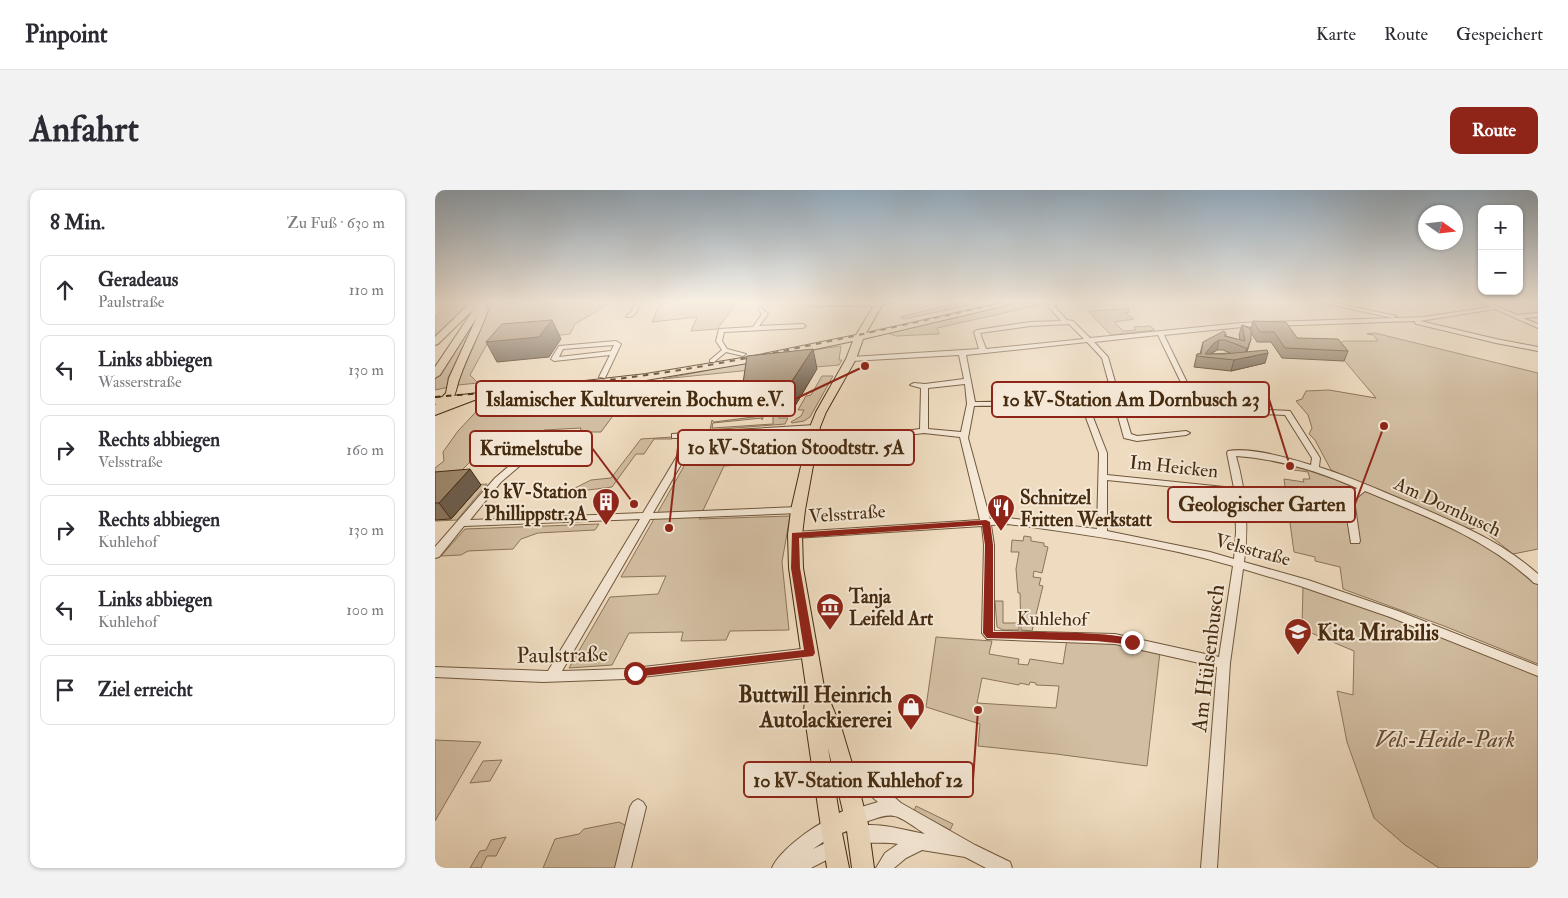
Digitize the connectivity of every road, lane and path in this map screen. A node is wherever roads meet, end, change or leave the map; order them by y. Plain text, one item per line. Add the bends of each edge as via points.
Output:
1 (1159, 333) edge
2 (444, 334) edge
3 (455, 334) edge
4 (460, 334) edge
5 (475, 334) edge
6 (721, 334) edge
7 (856, 334) edge
8 (860, 334) edge
9 (864, 334) edge
10 (864, 334) edge
11 (978, 334) edge
12 (1083, 334) edge
13 (1153, 334) edge
14 (1469, 334) edge
15 (1089, 340) junction
16 (435, 342) edge
17 (835, 342) junction
18 (854, 347) junction
19 (1538, 349) edge
20 (725, 350) junction
21 (983, 351) junction
22 (614, 353) junction
23 (962, 353) junction
24 (743, 354) junction
25 (851, 359) junction
26 (435, 360) edge
27 (712, 360) junction
28 (435, 374) edge
29 (603, 377) junction
30 (968, 381) junction
31 (914, 385) dead end
32 (925, 386) junction
33 (435, 393) edge
34 (450, 395) junction
35 (473, 397) junction
36 (435, 401) edge
37 (971, 404) junction
38 (1194, 406) junction
39 (1121, 412) junction
40 (435, 413) edge
41 (815, 427) junction
42 (924, 431) junction
43 (1187, 433) dead end
44 (694, 434) junction
45 (560, 435) dead end
46 (963, 435) junction
47 (675, 436) dead end
48 (883, 436) dead end
49 (1231, 453) joint
50 (1315, 467) junction
51 (1103, 477) junction
52 (1364, 487) junction
53 (1240, 491) junction
54 (798, 510) junction
55 (646, 516) junction
56 (986, 522) junction
57 (461, 523) junction
58 (1102, 534) junction
59 (795, 535) junction
60 (1355, 541) dead end
61 (435, 554) edge
62 (1239, 563) junction
63 (1538, 580) edge
64 (810, 653) junction
65 (1224, 663) junction
66 (1538, 671) edge
67 (435, 672) edge
68 (552, 677) junction
69 (815, 686) junction
70 (841, 762) junction
71 (638, 807) dead end
72 (896, 808) junction
73 (856, 825) junction
74 (921, 842) junction
75 (834, 847) edge
76 (969, 851) junction
77 (623, 868) edge
78 (780, 868) edge
79 (790, 868) edge
80 (863, 868) edge
81 (884, 868) edge
82 (1004, 868) edge
83 (1209, 868) edge

1 - 38 street via 1195,401
2 - 16 highway
3 - 26 highway
4 - 28 highway
5 - 34 highway via 455,374
6 - 20 street via 719,338
7 - 24 main road
8 - 17 main road
9 - 18 main road
10 - 25 main road
11 - 21 street
12 - 15 street
13 - 15 street
14 - 19 street
15 - 21 street
15 - 39 street via 1105,357
17 - 18 main road
17 - 35 main road via 673,373
18 - 25 main road
20 - 24 street
20 - 27 street
21 - 23 street
22 - 22 street via 617,343 561,347 554,359
22 - 29 street
23 - 25 street
23 - 30 street
24 - 27 main road
25 - 41 main road
27 - 29 main road
29 - 34 main road
30 - 32 street
30 - 37 street
31 - 32 street
32 - 42 street
33 - 34 main road
34 - 35 main road
34 - 36 main road
34 - 40 highway
35 - 40 highway
37 - 46 street
37 - 51 street via 1028,405 1086,412 1103,453
38 - 39 street
38 - 50 street via 1200,409 1287,413 1316,458
39 - 43 street via 1127,436 1132,438
41 - 44 street
41 - 54 main road
42 - 46 street
42 - 48 street
44 - 47 street
44 - 55 street
45 - 57 street via 498,480
46 - 56 street
49 - 50 street, Am Dornbusch via 1274,457
49 - 53 street, Am Hülsenbusch
50 - 52 street, Am Dornbusch
51 - 53 street, Im Heicken
51 - 58 street
52 - 60 street, Am Dornbusch via 1349,499
52 - 63 street, Am Dornbusch via 1491,543
53 - 62 street, Am Hülsenbusch
54 - 55 street
54 - 59 main road
55 - 57 street
55 - 68 street
56 - 58 street, Velsstraße via 1019,521
56 - 59 street, Velsstraße
56 - 65 street, Kuhlehof via 989,545 988,633 991,636 1115,639
57 - 61 street
58 - 62 street, Velsstraße
59 - 64 main road via 795,568
62 - 65 street, Am Hülsenbusch
62 - 66 street, Velsstraße via 1369,605
64 - 68 street, Paulstraße via 643,672
64 - 69 main road
65 - 83 street, Am Hülsenbusch
67 - 68 street, Paulstraße
69 - 70 main road
69 - 75 main road via 813,711
70 - 72 street
70 - 73 main road
71 - 77 street
72 - 73 street via 877,810
72 - 76 street
73 - 74 street
73 - 75 main road
73 - 80 main road
74 - 76 street
74 - 81 street via 901,851
75 - 78 street via 797,851
75 - 79 street
76 - 82 street

